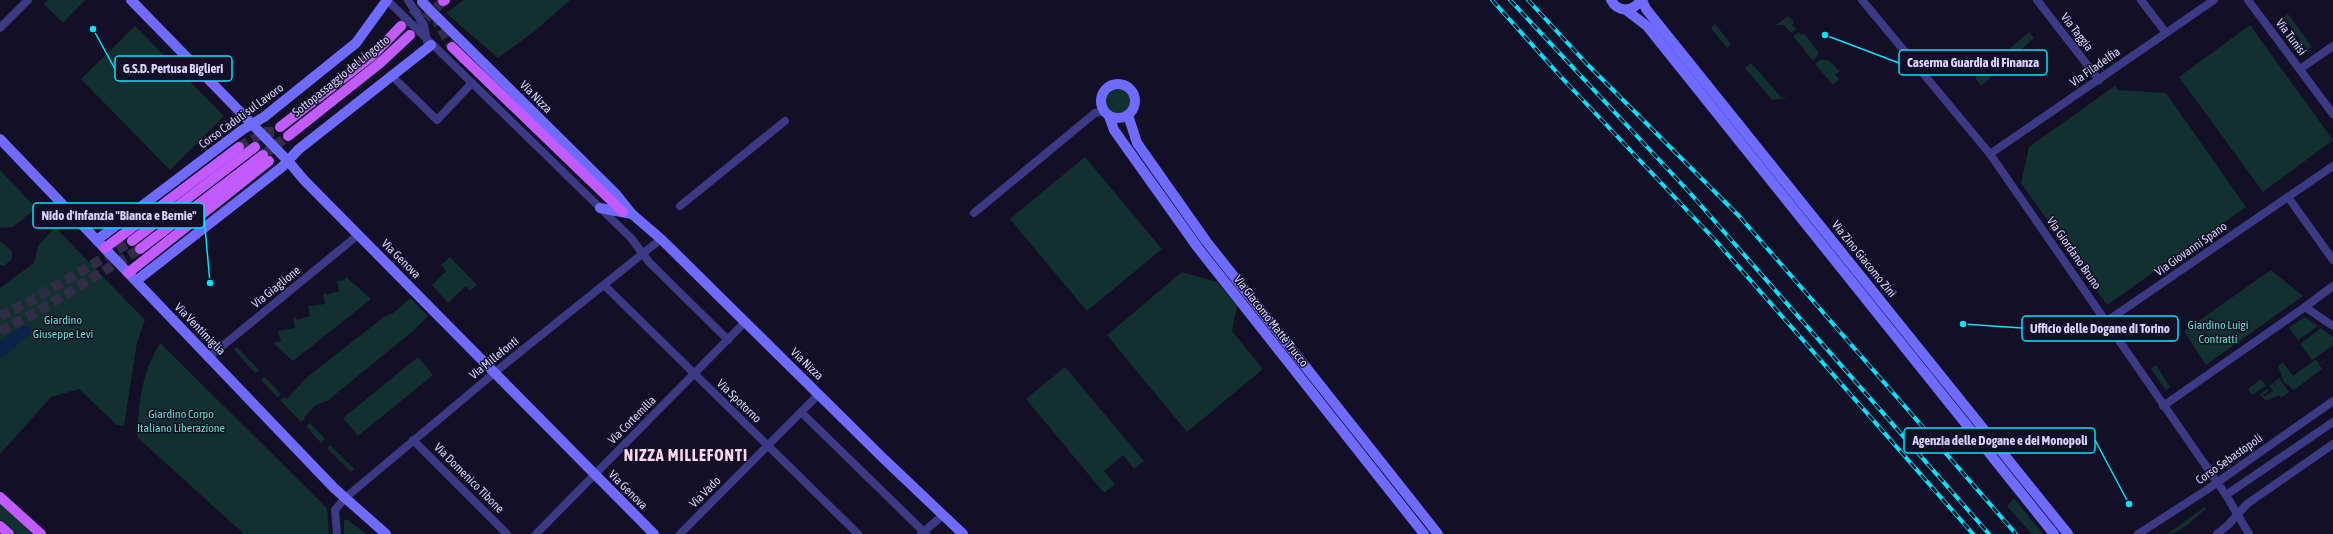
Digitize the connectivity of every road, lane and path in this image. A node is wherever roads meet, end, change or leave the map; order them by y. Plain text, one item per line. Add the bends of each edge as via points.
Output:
1 (28, 0) edge
2 (131, 0) edge
3 (387, 0) edge
4 (408, 0) edge
5 (1610, 0) edge
6 (1641, 0) edge
7 (1862, 0) edge
8 (2037, 0) edge
9 (2141, 0) edge
10 (2214, 0) edge
11 (2248, 0) edge
12 (421, 1) edge
13 (1626, 10) junction
14 (401, 26) tunnel mouth
15 (0, 28) edge
16 (2166, 33) junction
17 (410, 35) tunnel mouth
18 (429, 43) junction
19 (2333, 46) edge
20 (452, 47) tunnel mouth
21 (2300, 69) junction
22 (391, 75) junction
23 (2099, 80) junction
24 (472, 83) junction
25 (1107, 114) junction
26 (2333, 114) edge
27 (1128, 115) junction
28 (785, 121) dead end
29 (252, 125) junction
30 (280, 127) tunnel mouth
31 (288, 136) tunnel mouth
32 (0, 139) edge
33 (239, 147) tunnel mouth
34 (255, 147) tunnel mouth
35 (1990, 154) junction
36 (288, 161) junction
37 (2333, 166) edge
38 (2288, 197) junction
39 (680, 206) dead end
40 (600, 208) junction
41 (628, 213) junction
42 (974, 213) dead end
43 (358, 234) junction
44 (661, 239) junction
45 (132, 241) tunnel mouth
46 (101, 244) junction
47 (140, 249) tunnel mouth
48 (643, 254) junction
49 (2333, 260) edge
50 (128, 273) junction
51 (136, 281) junction
52 (604, 285) junction
53 (2333, 286) edge
54 (2305, 307) junction
55 (2107, 321) junction
56 (745, 322) junction
57 (2333, 326) edge
58 (728, 340) junction
59 (209, 357) junction
60 (495, 373) junction
61 (694, 374) junction
62 (815, 398) dead end
63 (2333, 401) edge
64 (2163, 406) junction
65 (801, 412) junction
66 (2333, 422) edge
67 (413, 440) junction
68 (2333, 444) edge
69 (767, 445) junction
70 (595, 474) junction
71 (2217, 482) junction
72 (2226, 495) junction
73 (0, 497) edge
74 (345, 498) junction
75 (943, 515) junction
76 (2238, 515) junction
77 (0, 526) edge
78 (924, 533) edge
79 (9, 534) edge
80 (41, 534) edge
81 (336, 534) edge
82 (386, 534) edge
83 (507, 534) edge
84 (536, 534) edge
85 (654, 534) edge
86 (680, 534) edge
87 (858, 534) edge
88 (963, 534) edge
89 (1424, 534) edge
90 (1438, 534) edge
91 (2054, 534) edge
92 (2068, 534) edge
93 (2138, 534) edge
94 (2217, 534) edge
95 (2249, 534) edge

1 - 15 street
2 - 29 street, Via Genova
3 - 18 street
3 - 29 street, Corso Caduti sul Lavoro via 356,44
4 - 18 street via 424,25
5 - 13 street, Via Zino Giacomo Zini via 1617,7
6 - 13 street via 1635,7
6 - 92 street, Via Zino Giacomo Zini
7 - 35 street, Via Giordano Bruno
8 - 23 street, Via Taggia
9 - 16 street
10 - 16 street, Via Filadelfia
11 - 21 street, Via Tunisi
12 - 41 street, Via Nizza, bridge via 616,194
13 - 91 street, Via Zino Giacomo Zini via 1647,26
14 - 30 main road, Sottopassaggio del Lingotto via 372,55
16 - 23 street, Via Filadelfia
17 - 31 main road, Sottopassaggio del Lingotto via 380,63
18 - 22 street
18 - 24 street
19 - 21 street, Via Tunisi
20 - 41 main road
21 - 26 street, Via Tunisi
22 - 24 street via 437,120
22 - 36 street via 299,149
23 - 35 street, Via Filadelfia
24 - 40 street
25 - 27 street via 1119,118
25 - 27 street via 1101,103 1104,90 1110,85 1122,84 1135,96 1133,109
25 - 42 street via 1095,113
25 - 89 street, Via Giacomo Mattè Trucco via 1114,130 1198,248
27 - 90 street, Via Giacomo Mattè Trucco via 1137,143 1206,241
28 - 39 street
29 - 36 street, Via Genova
29 - 46 street, Corso Caduti sul Lavoro via 242,130
32 - 46 street, Via Ventimiglia
33 - 46 main road
34 - 45 main road
35 - 55 street, Via Giordano Bruno
36 - 43 street, Via Genova
36 - 51 street
37 - 38 street, Via Giovanni Spano
38 - 49 street
38 - 55 street, Via Giovanni Spano
40 - 41 street
40 - 48 street via 631,238
41 - 44 street, Via Nizza
43 - 59 street, Via Giaglione
43 - 60 street, Via Genova
44 - 48 street, Via Millefonti
44 - 56 street, Via Nizza
46 - 50 street, Via Ventimiglia
47 - 50 main road via 266,158
48 - 52 street, Via Millefonti
48 - 58 street
50 - 51 street, Via Ventimiglia
51 - 59 street, Via Ventimiglia
52 - 60 street, Via Millefonti
52 - 61 street, Via Spotorno
53 - 54 street
54 - 57 street
54 - 64 street
55 - 64 street, Via Giordano Bruno
56 - 58 street, Via Cortemilia
56 - 75 street, Via Nizza
58 - 61 street, Via Cortemilia
59 - 74 street, Via Ventimiglia
60 - 67 street, Via Millefonti
60 - 70 street, Via Genova
61 - 69 street, Via Spotorno
61 - 70 street, Via Cortemilia
62 - 65 street, Via Vado
63 - 71 street, Corso Sebastopoli
64 - 71 street, Via Giordano Bruno
65 - 69 street, Via Vado
65 - 78 street
66 - 72 street
67 - 74 street, Via Millefonti
67 - 83 street, Via Domenico Tibone
68 - 76 street via 2247,504
69 - 86 street, Via Vado
69 - 87 street, Via Spotorno
70 - 84 street, Via Cortemilia
70 - 85 street, Via Genova
71 - 72 street, Via Giordano Bruno
71 - 93 street, Corso Sebastopoli
72 - 76 street, Via Giordano Bruno
73 - 80 main road
74 - 81 street, Via Millefonti via 335,510
74 - 82 street, Via Ventimiglia
75 - 78 street
75 - 88 street, Via Nizza
76 - 94 street
76 - 95 street, Via Giordano Bruno
77 - 79 main road

